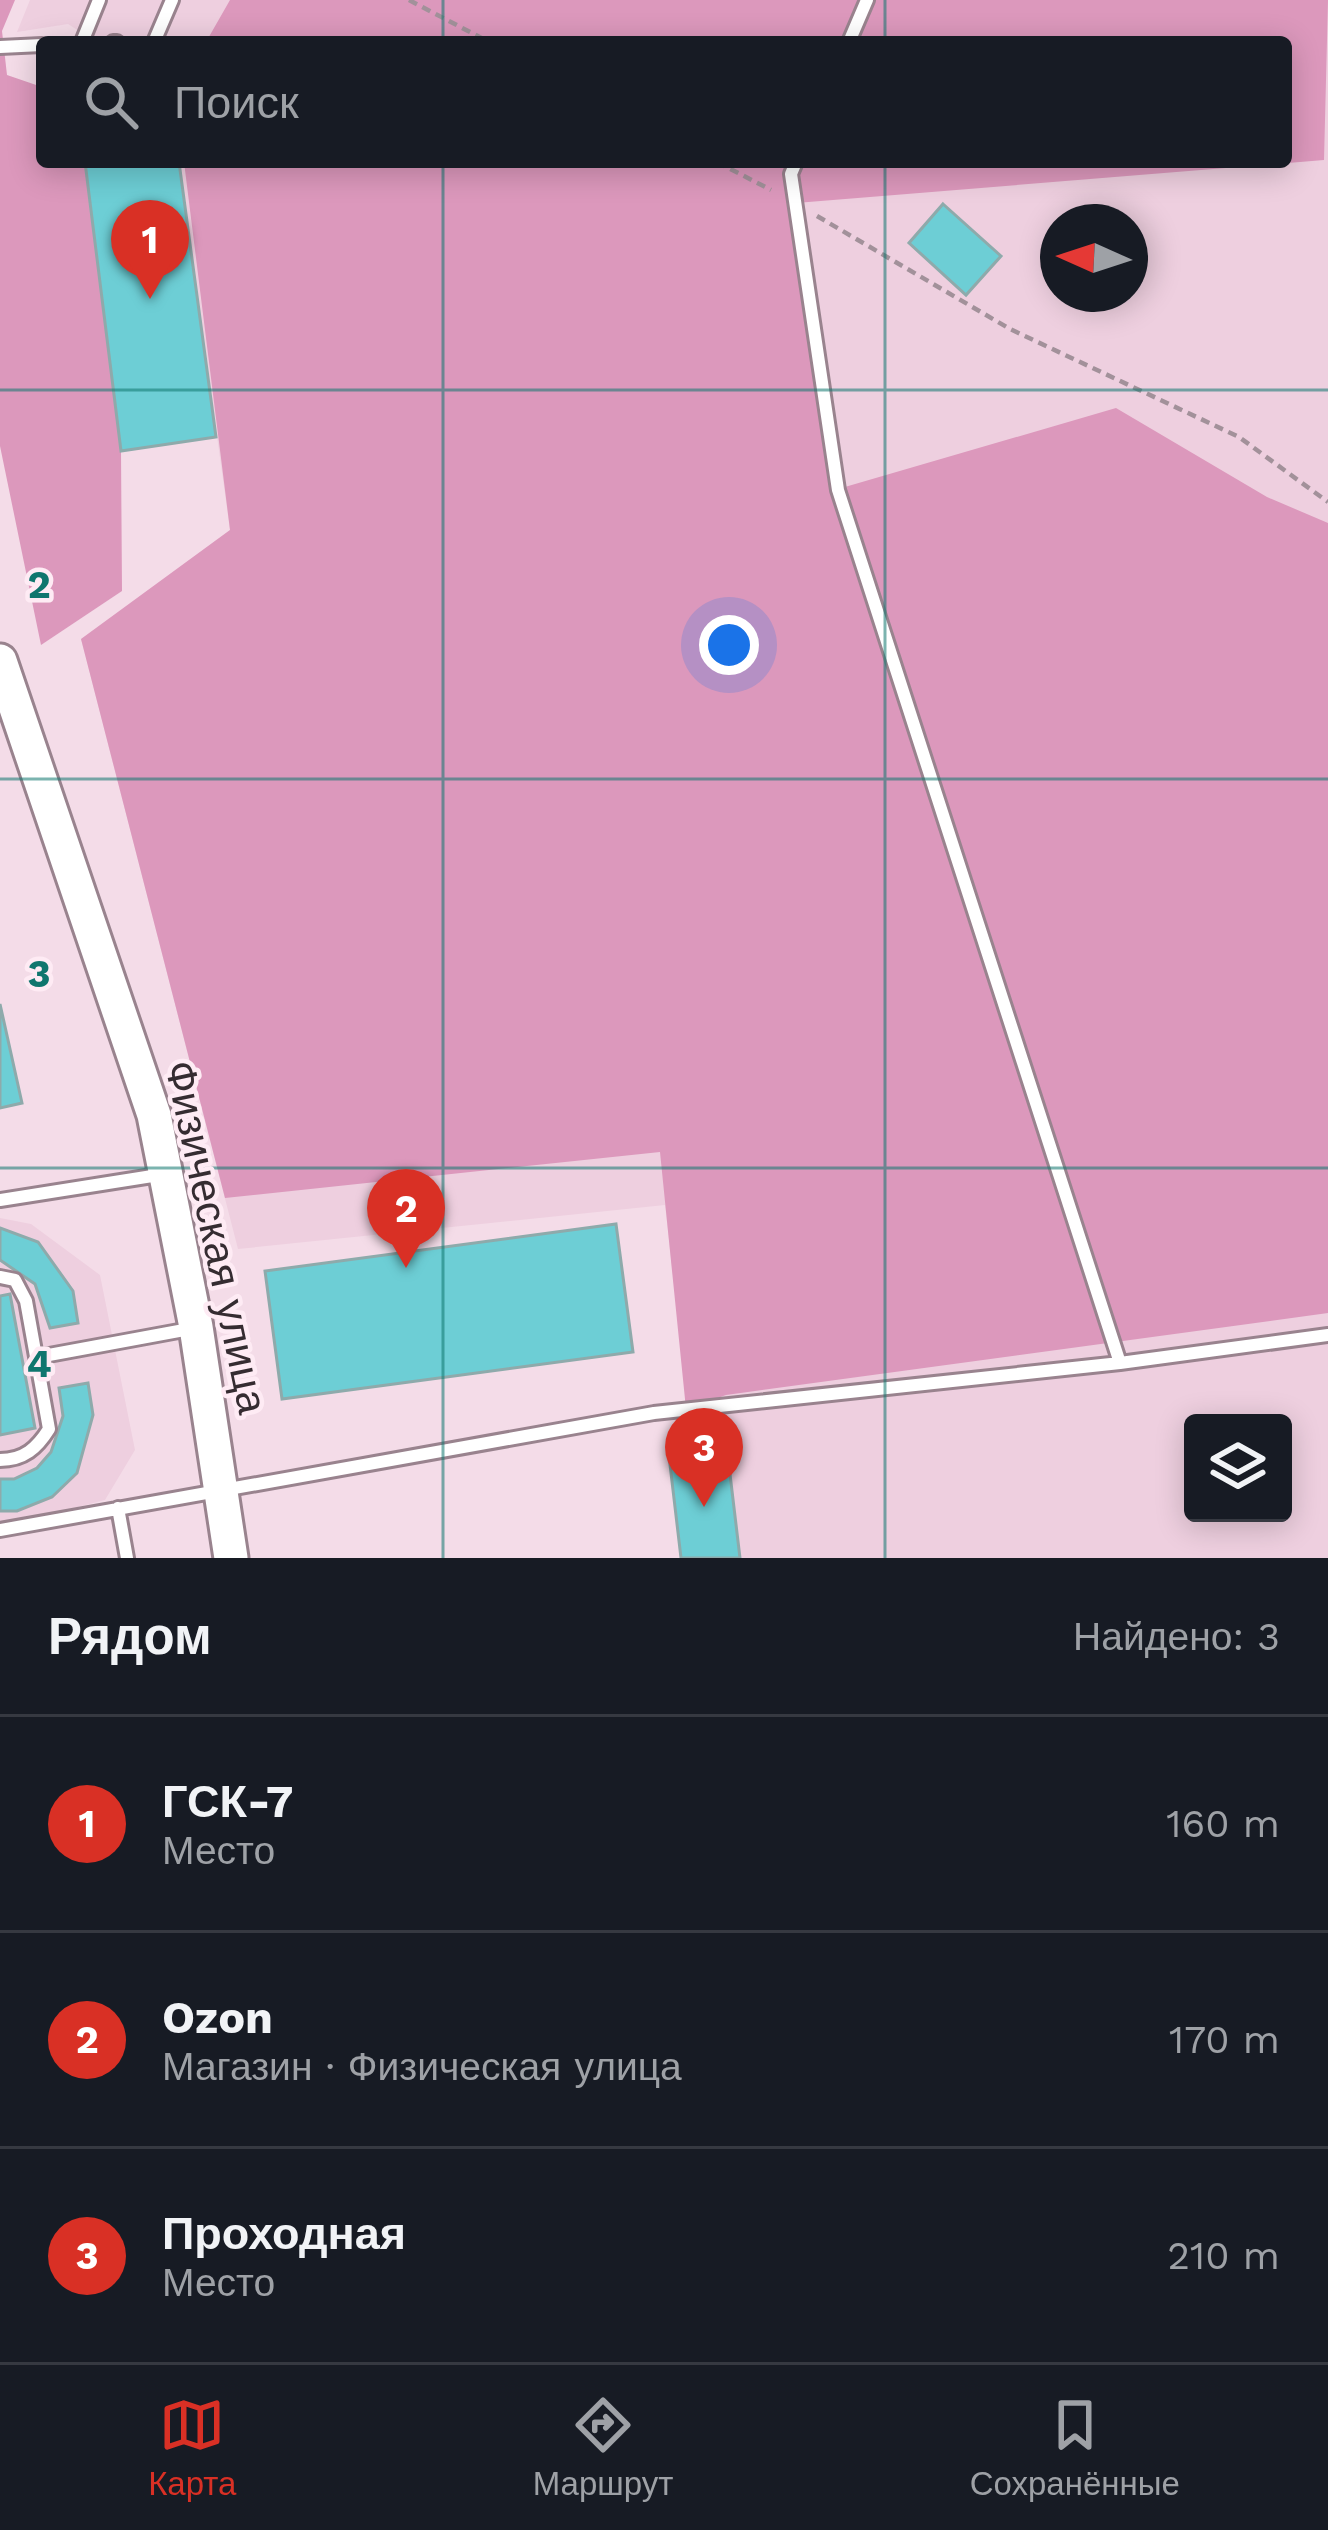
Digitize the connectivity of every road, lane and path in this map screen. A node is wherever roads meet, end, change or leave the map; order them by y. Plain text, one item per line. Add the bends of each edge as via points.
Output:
1 (99, 0) edge
2 (172, 0) edge
3 (409, 0) edge
4 (867, 0) edge
5 (84, 36) edge
6 (157, 36) edge
7 (478, 36) edge
8 (852, 36) edge
9 (36, 45) edge
10 (0, 47) edge
11 (728, 168) edge
12 (794, 168) edge
13 (795, 203) junction
14 (1328, 502) edge
15 (0, 662) edge
16 (165, 1174) junction
17 (0, 1200) edge
18 (0, 1277) edge
19 (196, 1328) junction
20 (1328, 1335) edge
21 (38, 1357) junction
22 (1120, 1363) junction
23 (0, 1460) edge
24 (220, 1487) junction
25 (118, 1508) junction
26 (0, 1530) edge
27 (127, 1558) edge
28 (231, 1558) edge

1 - 5 lane
2 - 6 lane
3 - 7 path
4 - 8 lane
9 - 10 lane
11 - 13 path
12 - 13 lane
13 - 14 path via 1010,329 1239,436
13 - 22 lane via 838,490
15 - 16 street, Физическая улица via 154,1115
16 - 17 lane
16 - 19 street, Физическая улица
18 - 21 lane via 15,1280 26,1301
19 - 21 lane
19 - 24 street, Физическая улица
20 - 22 lane
21 - 23 lane via 50,1429 37,1448
22 - 24 lane via 654,1413
24 - 25 lane
24 - 28 street, Физическая улица
25 - 26 lane
25 - 27 lane

